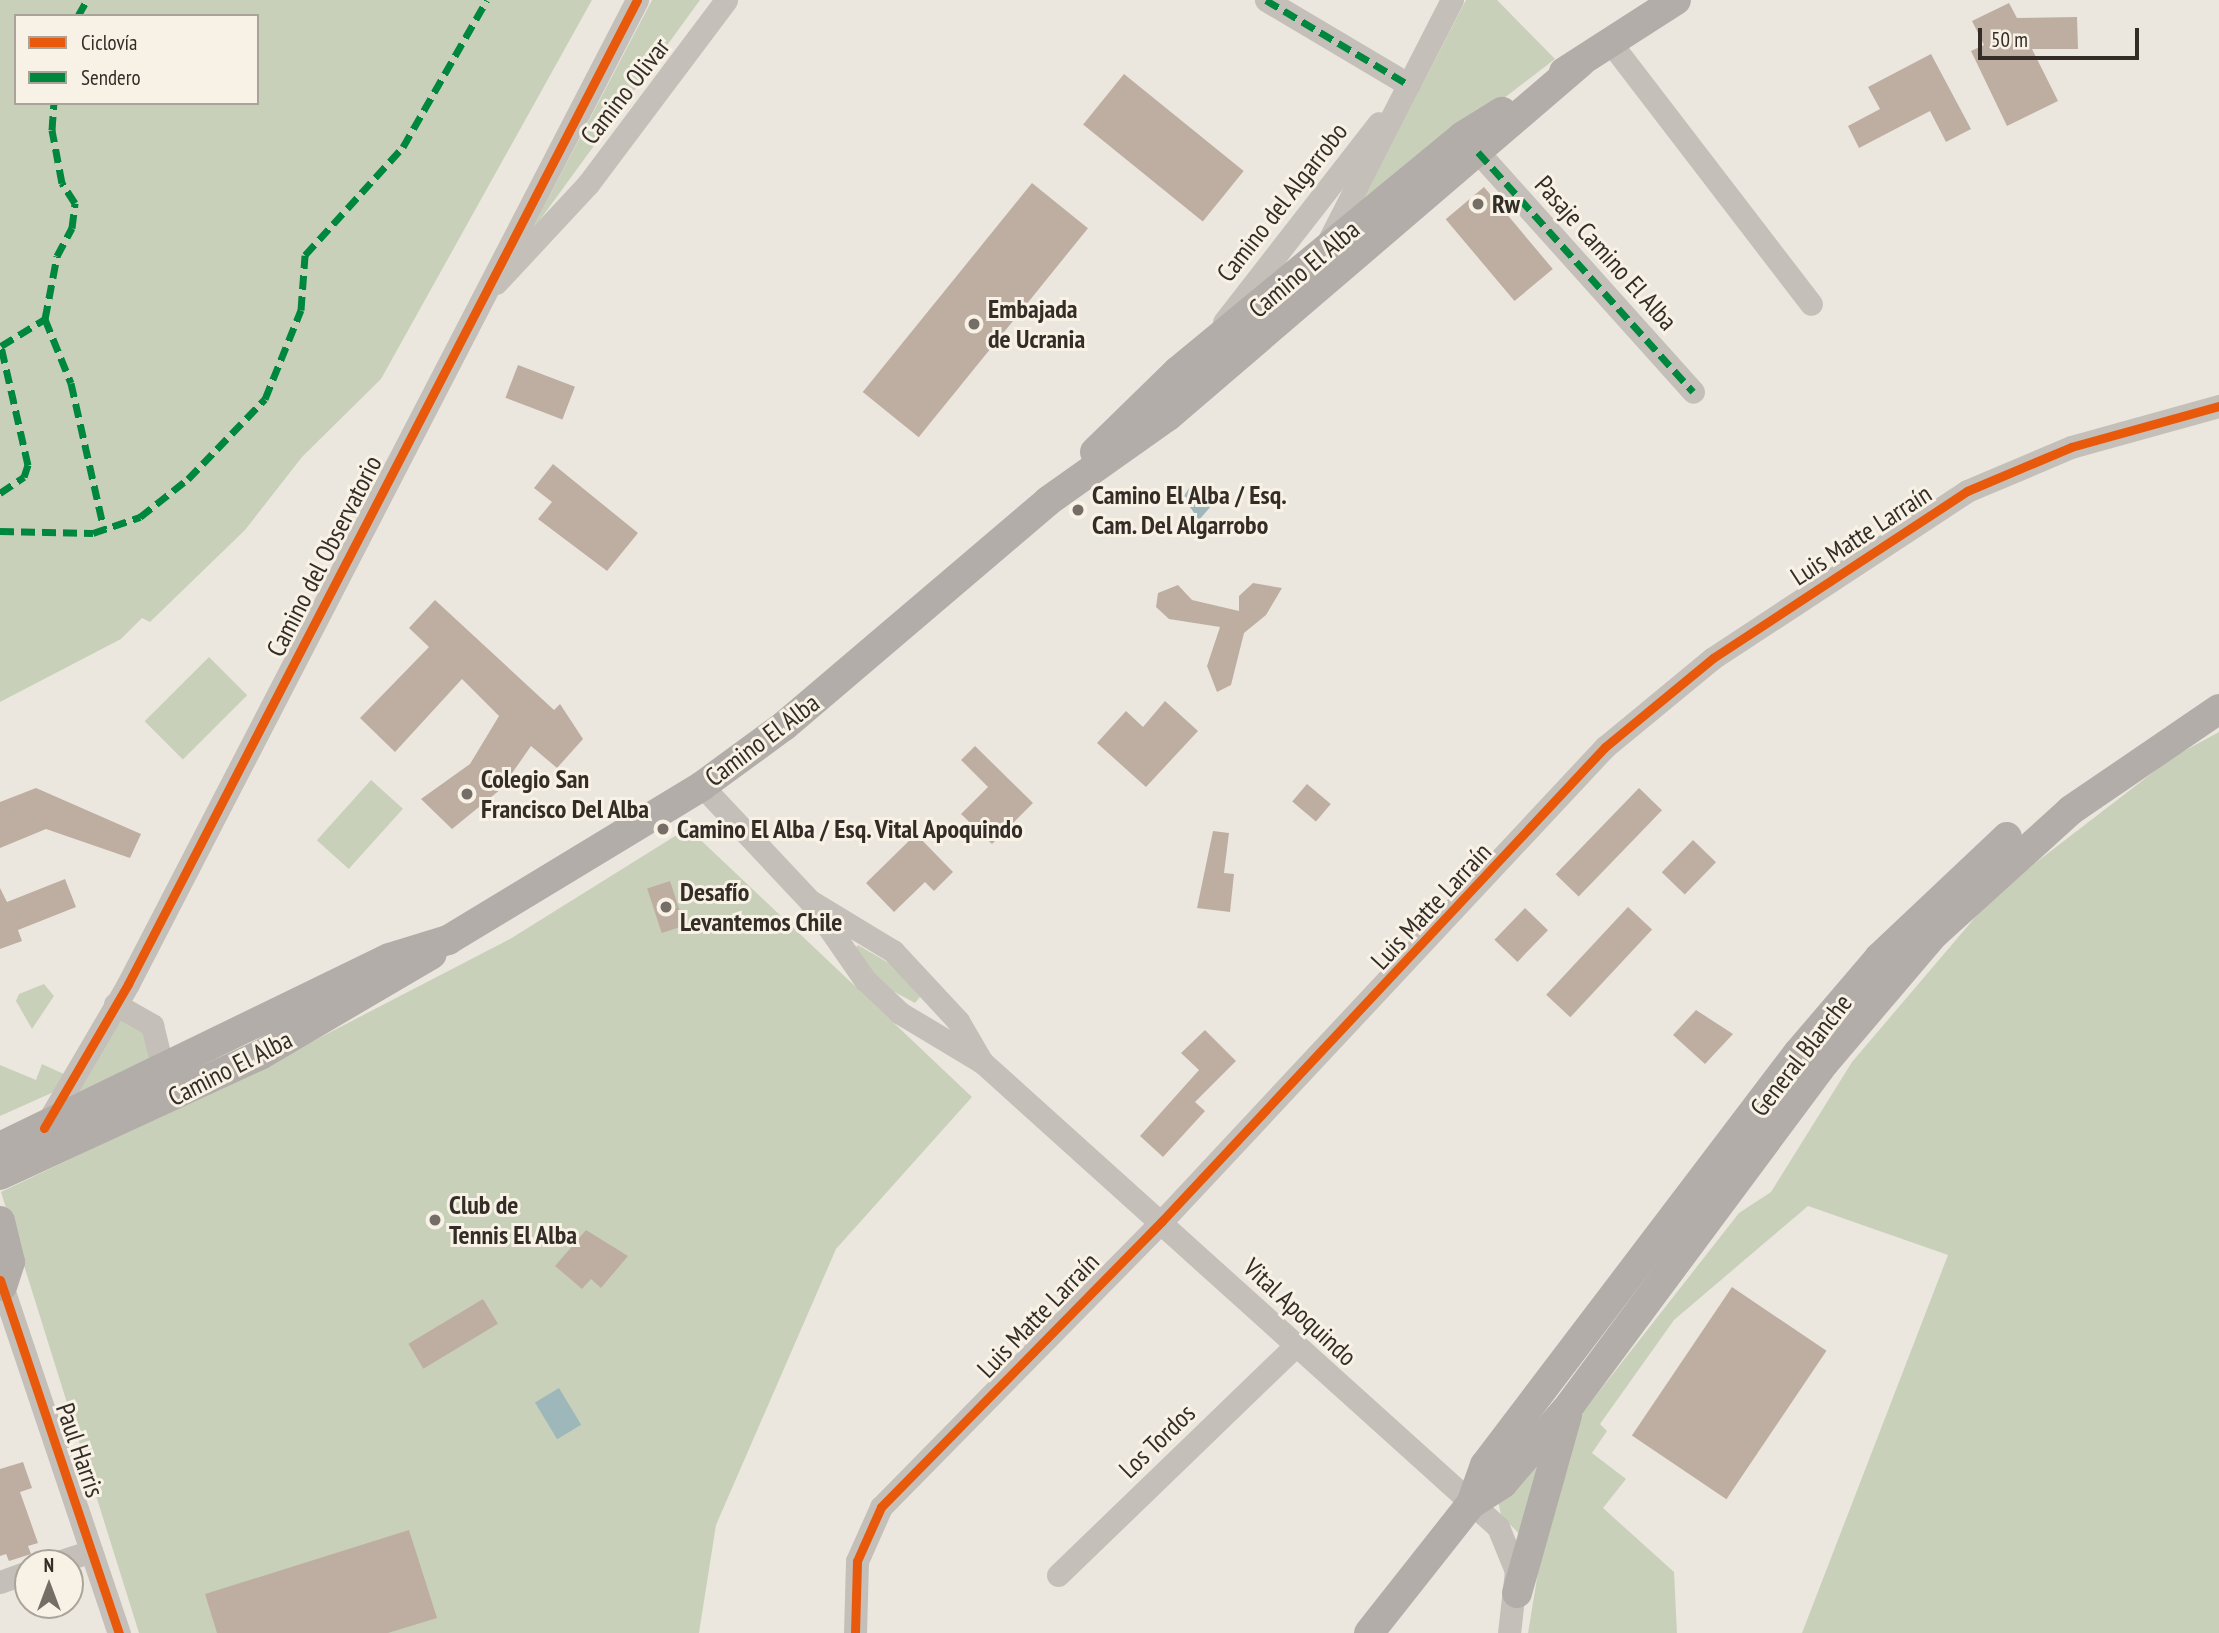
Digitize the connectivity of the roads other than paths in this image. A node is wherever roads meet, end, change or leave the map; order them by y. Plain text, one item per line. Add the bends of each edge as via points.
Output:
1 (637, 0) edge
2 (726, 0) edge
3 (1266, 0) edge
4 (1452, 0) edge
5 (1676, 0) edge
6 (1610, 42) junction
7 (1580, 63) junction
8 (1409, 85) junction
9 (1478, 152) junction
10 (1311, 265) junction
11 (477, 303) junction
12 (1811, 304) dead end
13 (1272, 325) junction
14 (1201, 354) junction
15 (1693, 392) dead end
16 (2219, 405) edge
17 (1048, 501) junction
18 (2219, 688) edge
19 (2219, 709) edge
20 (702, 786) junction
21 (811, 902) junction
22 (448, 940) junction
23 (115, 1004) junction
24 (982, 1062) junction
25 (167, 1069) junction
26 (124, 1121) junction
27 (44, 1128) junction
28 (0, 1147) edge
29 (37, 1159) junction
30 (0, 1175) edge
31 (0, 1210) edge
32 (0, 1220) edge
33 (1162, 1220) junction
34 (1, 1283) edge
35 (1294, 1348) junction
36 (1570, 1405) junction
37 (1471, 1504) junction
38 (91, 1551) junction
39 (84, 1553) edge
40 (1058, 1575) dead end
41 (1517, 1593) junction
42 (119, 1633) edge
43 (855, 1633) edge
44 (1369, 1633) edge
45 (1509, 1633) edge

1 - 11 street, Camino del Observatorio
2 - 11 street, Camino Olivar via 588,184
3 - 8 street
4 - 8 street, Camino del Algarrobo
5 - 6 main road, Camino El Alba
6 - 7 main road, Camino El Alba
6 - 12 street
7 - 9 main road, Camino El Alba
7 - 10 main road, Camino El Alba via 1463,136
8 - 10 street, Camino del Algarrobo via 1340,223
8 - 14 street, Camino del Algarrobo
9 - 13 main road, Camino El Alba
9 - 15 street, Pasaje Camino El Alba
10 - 13 street, Camino del Algarrobo
10 - 14 main road, Camino El Alba
11 - 23 street, Camino del Observatorio
13 - 17 main road, Camino El Alba via 1168,416
14 - 17 main road, Camino El Alba via 1139,405
16 - 33 street, Luis Matte Larraín via 2071,447 1967,491 1657,701 1605,747
17 - 20 main road, Camino El Alba via 881,646
18 - 37 main road, General Blanche via 2061,793 1967,872 1879,958 1798,1053 1511,1428 1485,1465
19 - 36 main road, General Blanche via 2071,810 1934,934 1825,1062
20 - 21 street, Vital Apoquindo
20 - 22 main road, Camino El Alba
21 - 24 street, Vital Apoquindo via 865,980 900,1013
21 - 24 street, Vital Apoquindo via 873,937 928,983
22 - 25 main road, Camino El Alba via 389,958
22 - 26 main road, Camino El Alba via 415,969 303,1032
23 - 25 street via 152,1025
23 - 27 street, Camino del Observatorio
24 - 33 street, Vital Apoquindo
25 - 26 street via 166,1083
25 - 27 main road, Camino El Alba
26 - 29 main road, Camino El Alba
27 - 28 main road, Camino El Alba
29 - 30 main road, Camino El Alba
29 - 31 main road
32 - 34 main road via 10,1262
33 - 35 street, Vital Apoquindo
33 - 43 street, Luis Matte Larraín via 881,1507 857,1560
34 - 38 street, Paul Harris
35 - 37 street, Vital Apoquindo
35 - 40 street, Los Tordos
36 - 37 main road, General Blanche via 1503,1483
36 - 41 main road
37 - 41 street, Vital Apoquindo via 1508,1540
37 - 44 main road, General Blanche
38 - 39 street
38 - 42 street, Paul Harris
41 - 45 street, Vital Apoquindo

